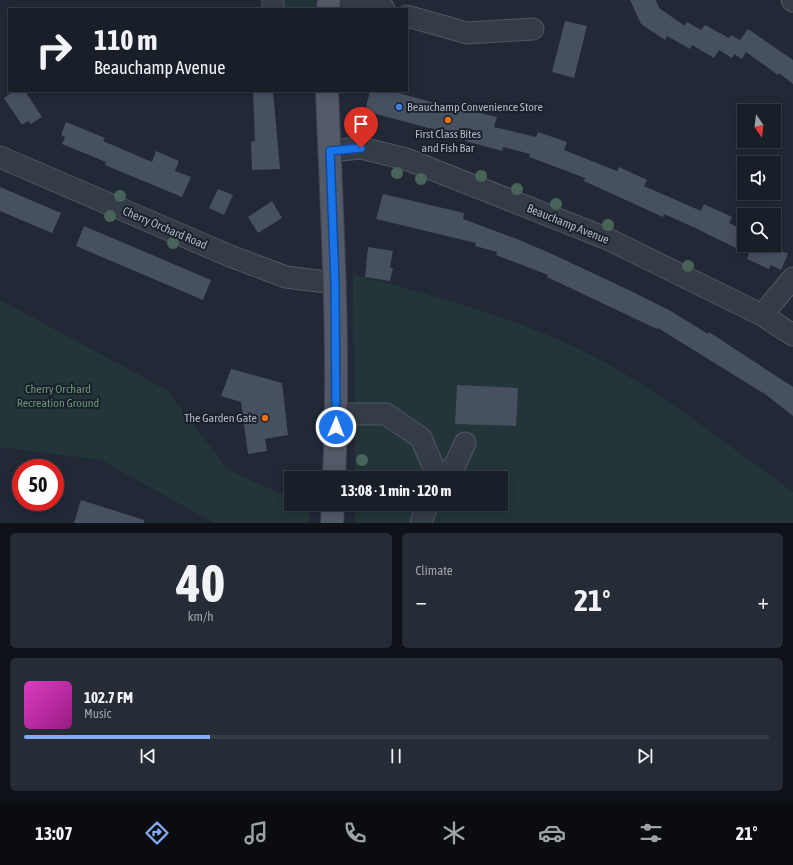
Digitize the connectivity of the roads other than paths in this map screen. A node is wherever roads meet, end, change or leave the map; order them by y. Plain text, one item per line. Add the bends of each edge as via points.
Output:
1 (346, 0) edge
2 (380, 8) edge
3 (408, 16) edge
4 (533, 29) dead end
5 (327, 92) edge
6 (330, 151) junction
7 (0, 157) edge
8 (793, 278) edge
9 (335, 283) junction
10 (762, 315) junction
11 (793, 335) edge
12 (337, 414) junction
13 (465, 443) dead end
14 (334, 471) edge
15 (436, 471) edge
16 (448, 471) edge
17 (333, 511) edge
18 (425, 511) edge
19 (332, 523) edge
20 (421, 523) edge

1 - 2 street
3 - 4 street via 467,33
5 - 6 main road
6 - 9 main road
6 - 10 street, Beauchamp Avenue via 361,148 406,159 608,239
7 - 9 street, Cherry Orchard Road via 230,256 286,277
8 - 10 street
9 - 12 main road
10 - 11 street, Beauchamp Avenue
12 - 14 main road
12 - 15 street via 386,414 421,438
13 - 16 street via 455,465
17 - 19 main road
18 - 20 street

